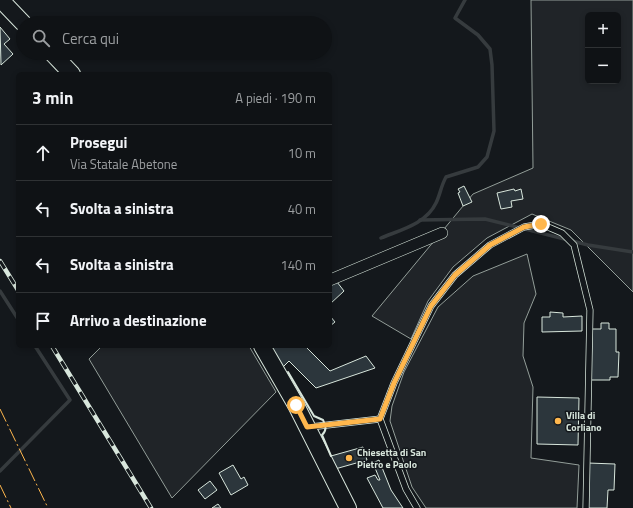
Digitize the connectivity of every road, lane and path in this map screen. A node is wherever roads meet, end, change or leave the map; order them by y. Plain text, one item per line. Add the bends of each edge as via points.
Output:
1 (1, 0) edge
2 (16, 16) edge
3 (59, 60) edge
4 (70, 72) edge
5 (442, 233) dead end
6 (332, 279) edge
7 (263, 348) edge
8 (380, 419) junction
9 (307, 427) junction
10 (348, 508) edge
11 (417, 508) edge
12 (586, 508) edge

1 - 2 main road
3 - 4 main road
5 - 6 street
7 - 9 main road
8 - 9 lane
8 - 11 lane via 406,490
8 - 12 lane via 394,383 431,306 455,275 490,245 524,227 541,224 562,233 574,245 590,310
9 - 10 main road

